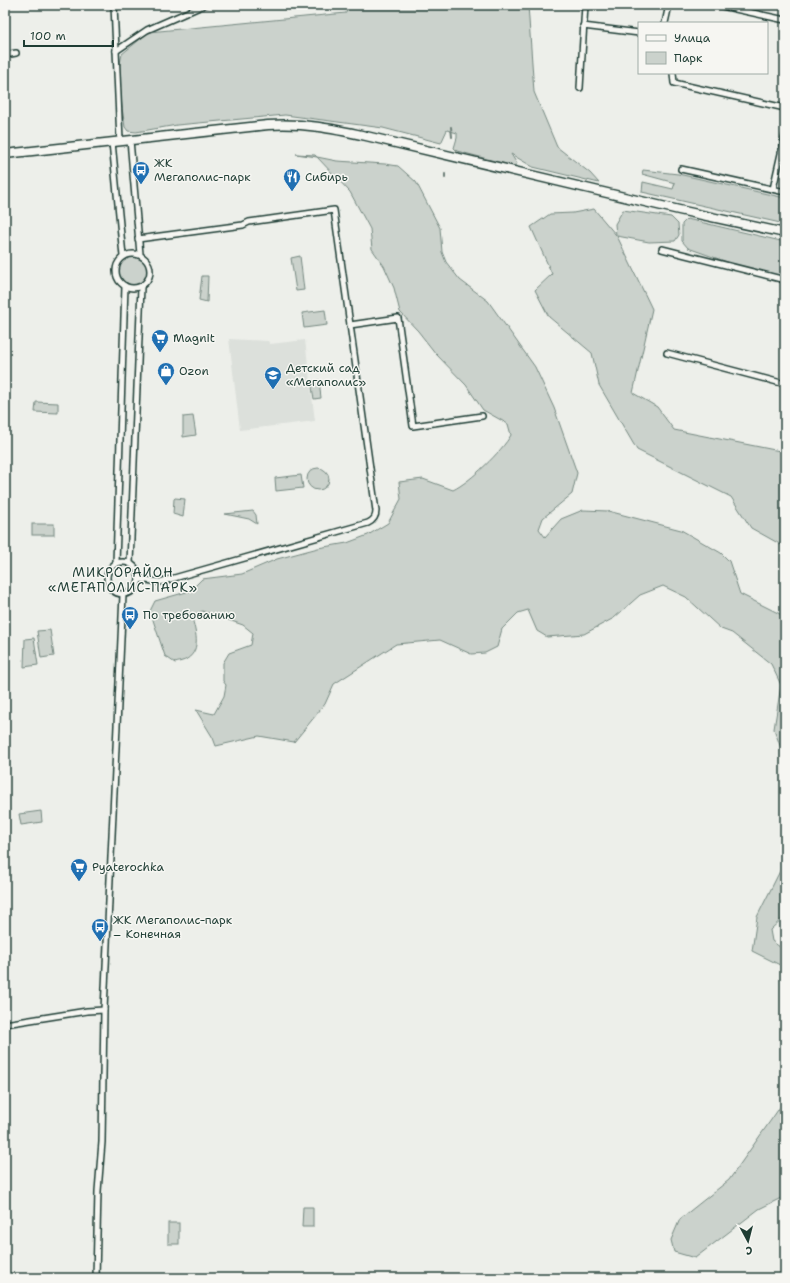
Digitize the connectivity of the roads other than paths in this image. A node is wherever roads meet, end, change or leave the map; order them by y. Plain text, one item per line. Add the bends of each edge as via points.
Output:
1 (114, 5) edge
2 (204, 5) edge
3 (585, 5) edge
4 (668, 5) edge
5 (717, 5) edge
6 (785, 20) edge
7 (665, 22) edge
8 (584, 26) junction
9 (638, 33) edge
10 (116, 51) junction
11 (16, 53) dead end
12 (5, 55) edge
13 (673, 74) edge
14 (580, 88) dead end
15 (785, 108) edge
16 (785, 136) edge
17 (130, 140) junction
18 (116, 142) junction
19 (5, 154) edge
20 (681, 169) dead end
21 (773, 189) junction
22 (785, 192) edge
23 (785, 233) edge
24 (138, 239) junction
25 (662, 249) dead end
26 (140, 254) junction
27 (123, 256) junction
28 (785, 280) edge
29 (125, 286) junction
30 (140, 287) junction
31 (350, 325) junction
32 (668, 353) dead end
33 (785, 384) edge
34 (482, 416) dead end
35 (116, 563) junction
36 (130, 563) junction
37 (139, 579) junction
38 (123, 595) junction
39 (104, 1010) junction
40 (5, 1024) edge
41 (96, 1278) edge

1 - 10 street
2 - 10 street via 147,30
3 - 8 street
4 - 7 street
5 - 6 street
8 - 9 street
8 - 14 street
10 - 18 street
11 - 12 street
13 - 15 street via 674,83
16 - 21 street
17 - 18 main road
17 - 23 main road via 291,124 329,127
17 - 24 street
18 - 19 main road
18 - 27 street
20 - 21 street
21 - 22 street
24 - 26 street
24 - 31 street via 334,210
25 - 28 street
26 - 27 street via 131,253
26 - 30 street via 150,264 151,270 150,277
27 - 29 street via 116,272 117,278
29 - 30 street
29 - 35 street
30 - 36 street
31 - 34 street via 398,318 413,426
31 - 37 street via 376,511 373,520 160,582
32 - 33 street
35 - 36 street
35 - 38 street via 107,572 106,581 114,592
36 - 37 street via 137,570
37 - 38 street via 134,590
38 - 39 street
39 - 40 street
39 - 41 street

